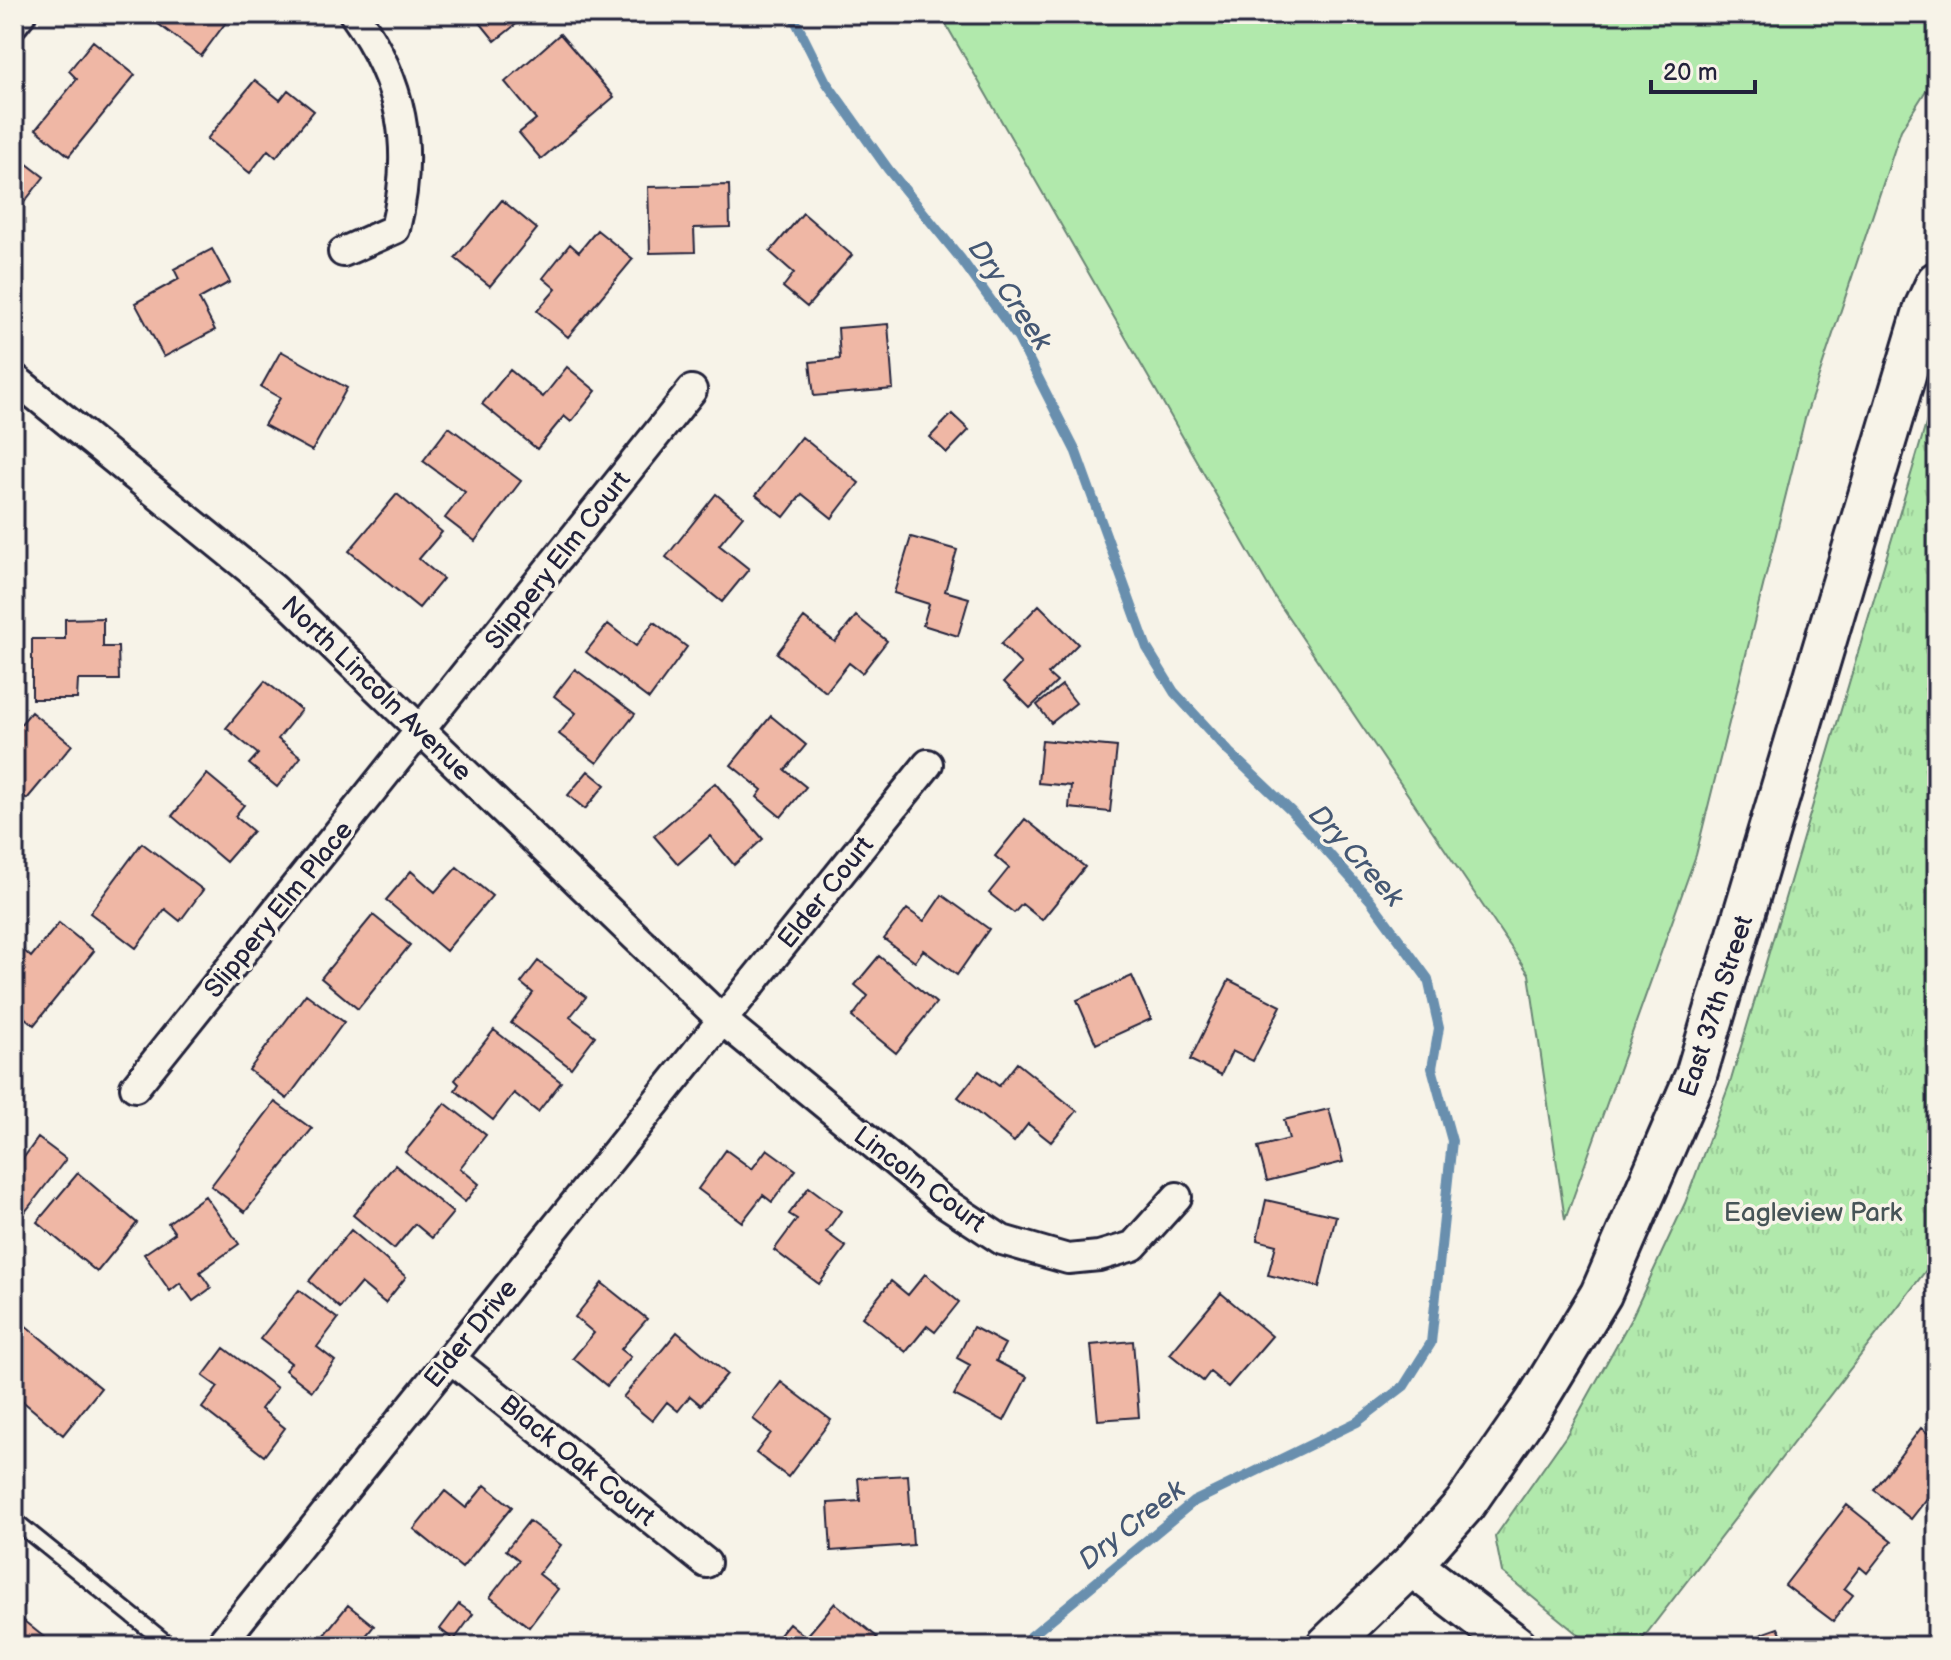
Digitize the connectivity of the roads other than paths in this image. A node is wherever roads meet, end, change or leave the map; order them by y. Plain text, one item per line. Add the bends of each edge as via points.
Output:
1 (21, 14) edge
2 (354, 14) edge
3 (14, 23) edge
4 (343, 252) dead end
5 (1937, 282) edge
6 (14, 378) edge
7 (692, 390) dead end
8 (422, 730) junction
9 (928, 764) dead end
10 (721, 1019) junction
11 (135, 1087) dead end
12 (1177, 1197) dead end
13 (450, 1358) junction
14 (14, 1520) edge
15 (706, 1563) dead end
16 (1411, 1565) junction
17 (170, 1646) edge
18 (219, 1646) edge
19 (1327, 1646) edge
20 (1516, 1646) edge

1 - 3 street
2 - 4 street via 373,42 399,105 406,185 395,229
5 - 16 main road, East 37th Street via 1920,323 1696,1075 1601,1294 1465,1504
6 - 8 street, North Lincoln Avenue via 274,589
7 - 8 street, Slippery Elm Court
8 - 10 street, North Lincoln Avenue
8 - 11 street, Slippery Elm Place
9 - 10 street, Elder Court
10 - 12 street, Lincoln Court via 944,1202 1002,1240 1068,1259 1099,1256 1133,1246
10 - 13 street, Elder Drive
13 - 15 street, Black Oak Court
13 - 18 street, Elder Drive
14 - 17 lane
16 - 19 main road, East 37th Street
16 - 20 main road

